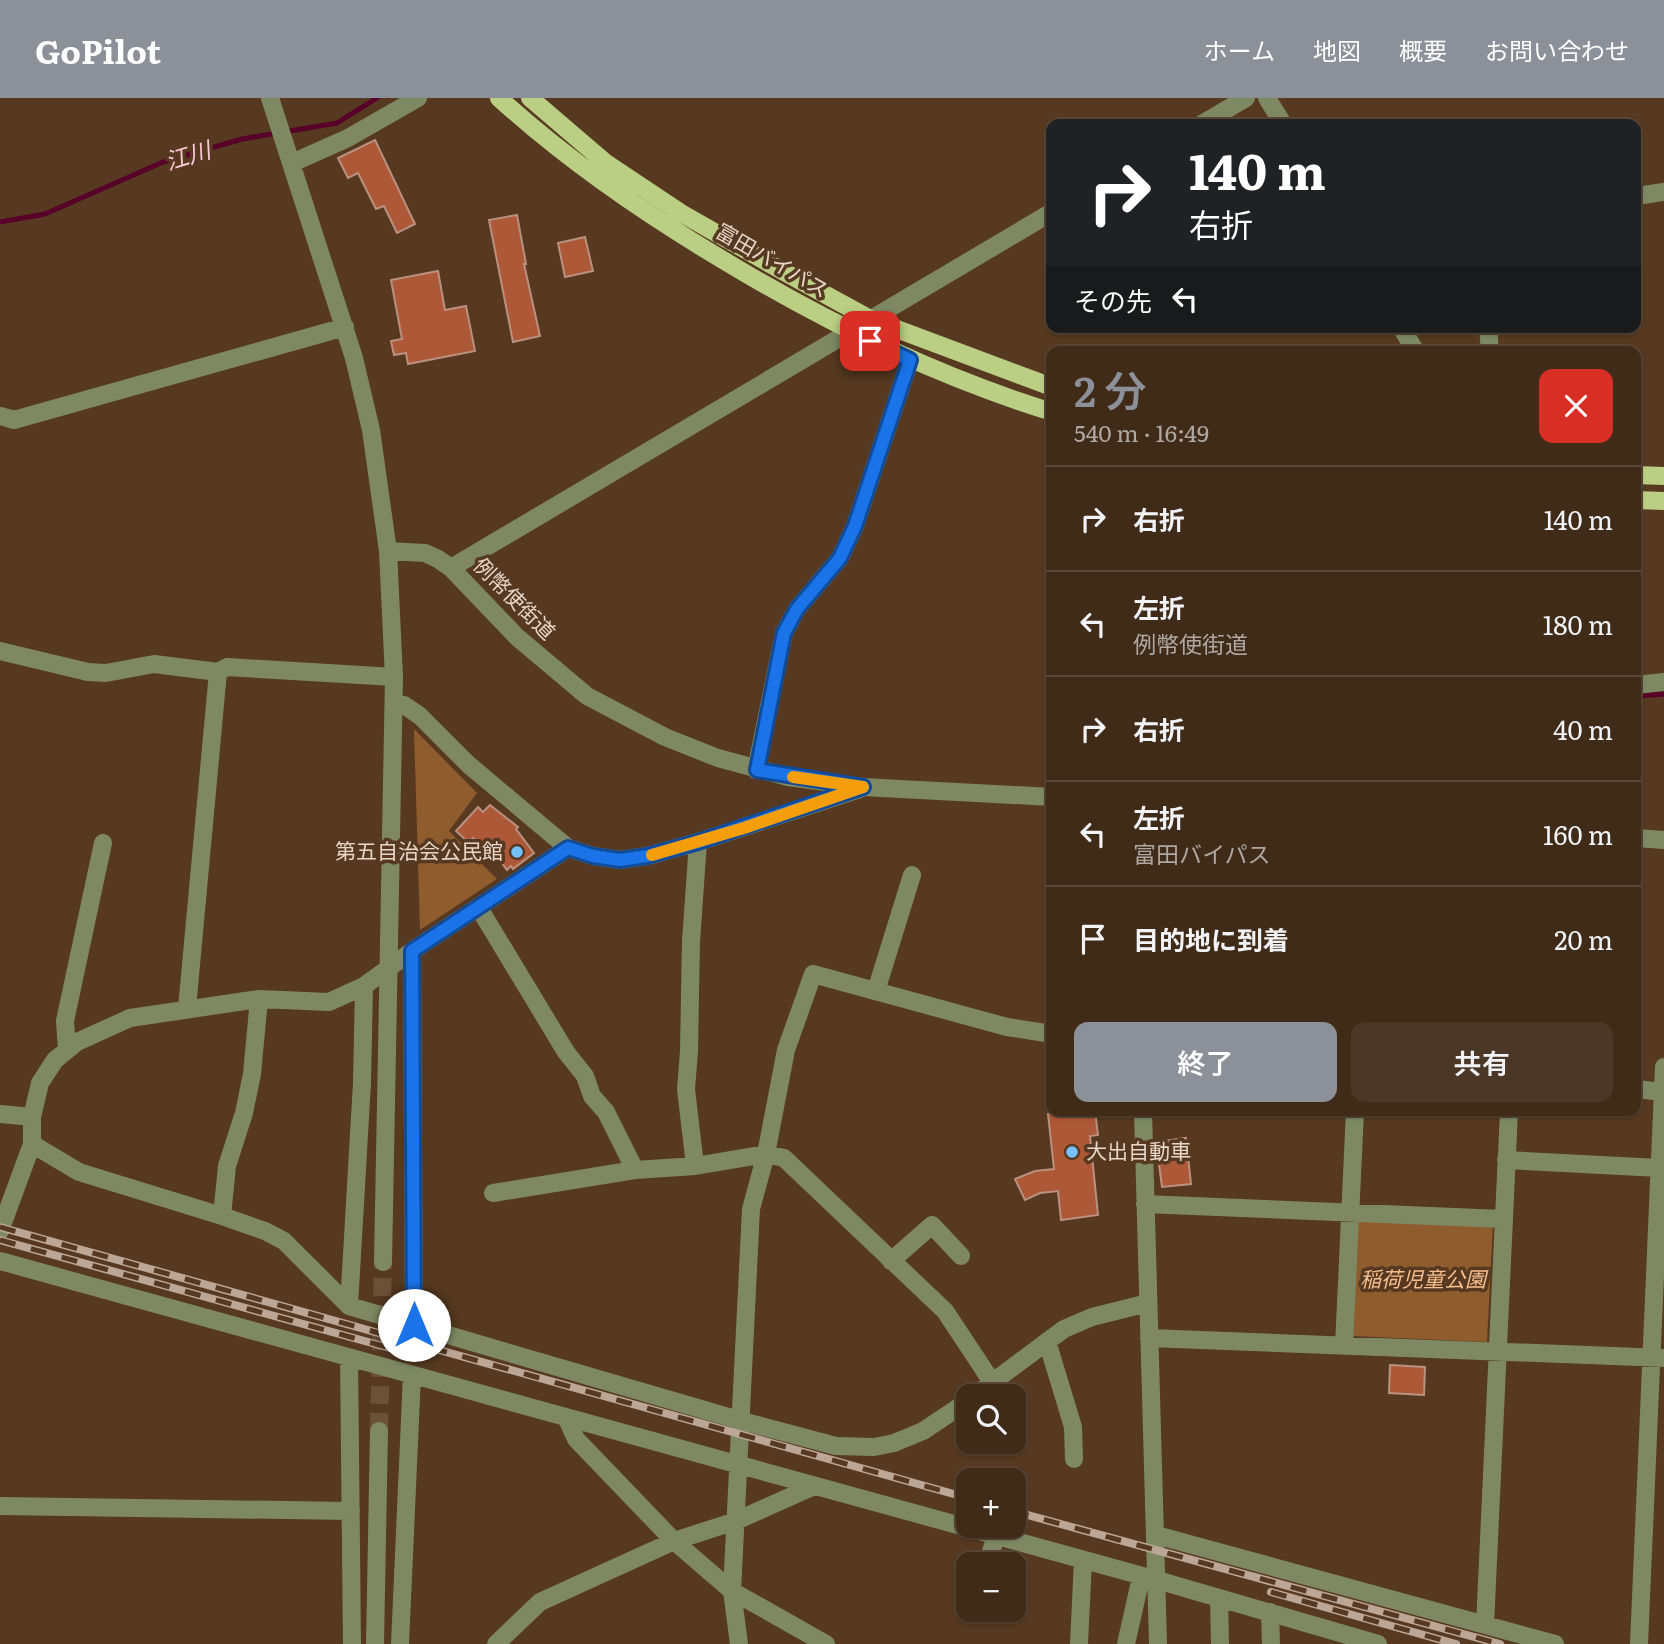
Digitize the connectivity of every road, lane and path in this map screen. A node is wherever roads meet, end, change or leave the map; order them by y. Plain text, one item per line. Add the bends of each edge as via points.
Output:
1 (270, 98) edge
2 (418, 98) edge
3 (499, 98) edge
4 (530, 98) edge
5 (1246, 98) edge
6 (1268, 98) edge
7 (1210, 119) edge
8 (1280, 119) edge
9 (292, 163) junction
10 (1664, 192) edge
11 (1641, 195) edge
12 (1046, 216) edge
13 (870, 319) junction
14 (345, 327) junction
15 (850, 331) junction
16 (910, 360) junction
17 (1046, 385) edge
18 (1046, 410) edge
19 (0, 416) edge
20 (1641, 475) edge
21 (1664, 476) edge
22 (1641, 500) edge
23 (1664, 501) edge
24 (388, 551) junction
25 (451, 568) junction
26 (0, 651) edge
27 (218, 672) junction
28 (394, 677) junction
29 (1664, 682) edge
30 (1641, 684) edge
31 (394, 703) junction
32 (757, 770) junction
33 (863, 787) junction
34 (1046, 797) edge
35 (1641, 838) edge
36 (1664, 840) edge
37 (698, 842) junction
38 (103, 843) dead end
39 (568, 848) junction
40 (912, 875) dead end
41 (479, 908) junction
42 (412, 951) junction
43 (387, 969) junction
44 (364, 986) junction
45 (876, 990) junction
46 (259, 999) junction
47 (187, 1008) junction
48 (1046, 1033) edge
49 (67, 1050) junction
50 (1664, 1067) edge
51 (1641, 1090) edge
52 (1663, 1092) edge
53 (0, 1114) edge
54 (1143, 1116) edge
55 (1355, 1116) edge
56 (1509, 1116) edge
57 (32, 1117) junction
58 (32, 1144) junction
59 (766, 1154) junction
60 (1506, 1160) junction
61 (695, 1166) junction
62 (1659, 1167) junction
63 (635, 1170) junction
64 (493, 1193) dead end
65 (1145, 1205) junction
66 (1351, 1212) junction
67 (222, 1216) junction
68 (1503, 1219) junction
69 (0, 1231) edge
70 (961, 1256) dead end
71 (0, 1261) edge
72 (891, 1261) junction
73 (383, 1262) tunnel mouth
74 (1148, 1303) junction
75 (349, 1306) junction
76 (414, 1325) junction
77 (1149, 1338) junction
78 (1047, 1341) junction
79 (1344, 1346) junction
80 (1498, 1351) junction
81 (349, 1357) junction
82 (1658, 1358) edge
83 (412, 1374) junction
84 (992, 1382) junction
85 (989, 1384) edge
86 (956, 1409) edge
87 (566, 1417) junction
88 (742, 1421) junction
89 (379, 1432) tunnel mouth
90 (1074, 1459) dead end
91 (740, 1465) junction
92 (814, 1486) junction
93 (0, 1506) edge
94 (351, 1511) junction
95 (736, 1521) junction
96 (956, 1525) edge
97 (1156, 1535) junction
98 (1003, 1538) edge
99 (674, 1541) junction
100 (1083, 1560) junction
101 (1149, 1578) junction
102 (732, 1591) junction
103 (1219, 1598) junction
104 (1270, 1612) junction
105 (1485, 1625) junction
106 (352, 1644) edge
107 (375, 1644) edge
108 (400, 1644) edge
109 (496, 1644) edge
110 (739, 1644) edge
111 (826, 1644) edge
112 (1079, 1644) edge
113 (1126, 1644) edge
114 (1158, 1644) edge
115 (1220, 1644) edge
116 (1271, 1644) edge
117 (1378, 1644) edge
118 (1555, 1644) edge
119 (1639, 1644) edge

1 - 9 street
2 - 9 street
3 - 15 main road, 富田バイパス via 591,174 672,230
4 - 13 main road, 富田バイパス via 606,163 681,213
5 - 7 street
6 - 8 street
9 - 14 street
10 - 11 street
12 - 13 street
13 - 15 street
13 - 17 main road, 富田バイパス
14 - 19 street via 14,420
14 - 24 street via 371,430
15 - 16 main road, 富田バイパス
15 - 25 street
16 - 18 main road, 富田バイパス
16 - 32 street via 855,526 840,558 797,609 784,633
20 - 21 main road
22 - 23 main road
24 - 25 street, 例幣使街道 via 425,553
24 - 28 street
25 - 32 street, 例幣使街道 via 517,637 587,696 665,737
26 - 27 street via 88,672 154,664
27 - 28 street via 227,667
27 - 47 street
28 - 31 street
29 - 30 street
31 - 39 street via 420,716 469,765
31 - 43 street
32 - 33 street, 例幣使街道
33 - 34 street, 例幣使街道
33 - 37 street
35 - 36 street
37 - 39 street via 620,860
37 - 61 street via 686,1089
38 - 49 street via 65,1021
39 - 41 street
40 - 45 street
41 - 42 street
41 - 63 street via 585,1076
42 - 43 street
42 - 76 street
43 - 44 street
43 - 73 street
44 - 46 street via 330,1002
44 - 75 street
45 - 48 street via 1007,1027
45 - 59 street via 813,974 786,1050
46 - 47 street
46 - 67 street via 253,1074 227,1166
47 - 49 street via 130,1018
49 - 57 street via 40,1083
50 - 52 street
51 - 52 street
52 - 62 street
53 - 57 street
54 - 65 street
55 - 66 street
56 - 60 street
57 - 58 street
58 - 67 street via 79,1172
58 - 69 street
59 - 61 street
59 - 72 street via 783,1158
59 - 88 street via 751,1209
60 - 62 street
60 - 68 street
61 - 63 street
62 - 82 street
63 - 64 street
65 - 66 street
65 - 74 street
66 - 68 street
66 - 79 street
67 - 75 street via 284,1241
68 - 80 street
70 - 72 street via 932,1224
71 - 81 street
72 - 84 street via 945,1311
74 - 77 street
74 - 78 street via 1092,1317
75 - 76 street
76 - 88 street
77 - 79 street
77 - 97 street
78 - 84 street
78 - 90 street via 1073,1427
79 - 80 street
80 - 82 street
80 - 105 street
81 - 83 street
81 - 94 street
82 - 119 street
83 - 87 street
83 - 108 street
84 - 85 street
86 - 88 street via 923,1431 874,1447 836,1447
87 - 91 street
87 - 99 street via 576,1439
88 - 91 street
89 - 107 street
91 - 92 street
91 - 95 street
92 - 95 street
92 - 96 street
93 - 94 street
94 - 106 street
95 - 99 street
95 - 102 street
97 - 101 street
97 - 105 street
98 - 100 street
99 - 102 street
99 - 109 street via 540,1602
100 - 101 street
100 - 112 street
101 - 103 street
101 - 113 street
101 - 114 street
102 - 110 street
102 - 111 street
103 - 104 street
103 - 115 street
104 - 116 street
104 - 117 street
105 - 118 street

